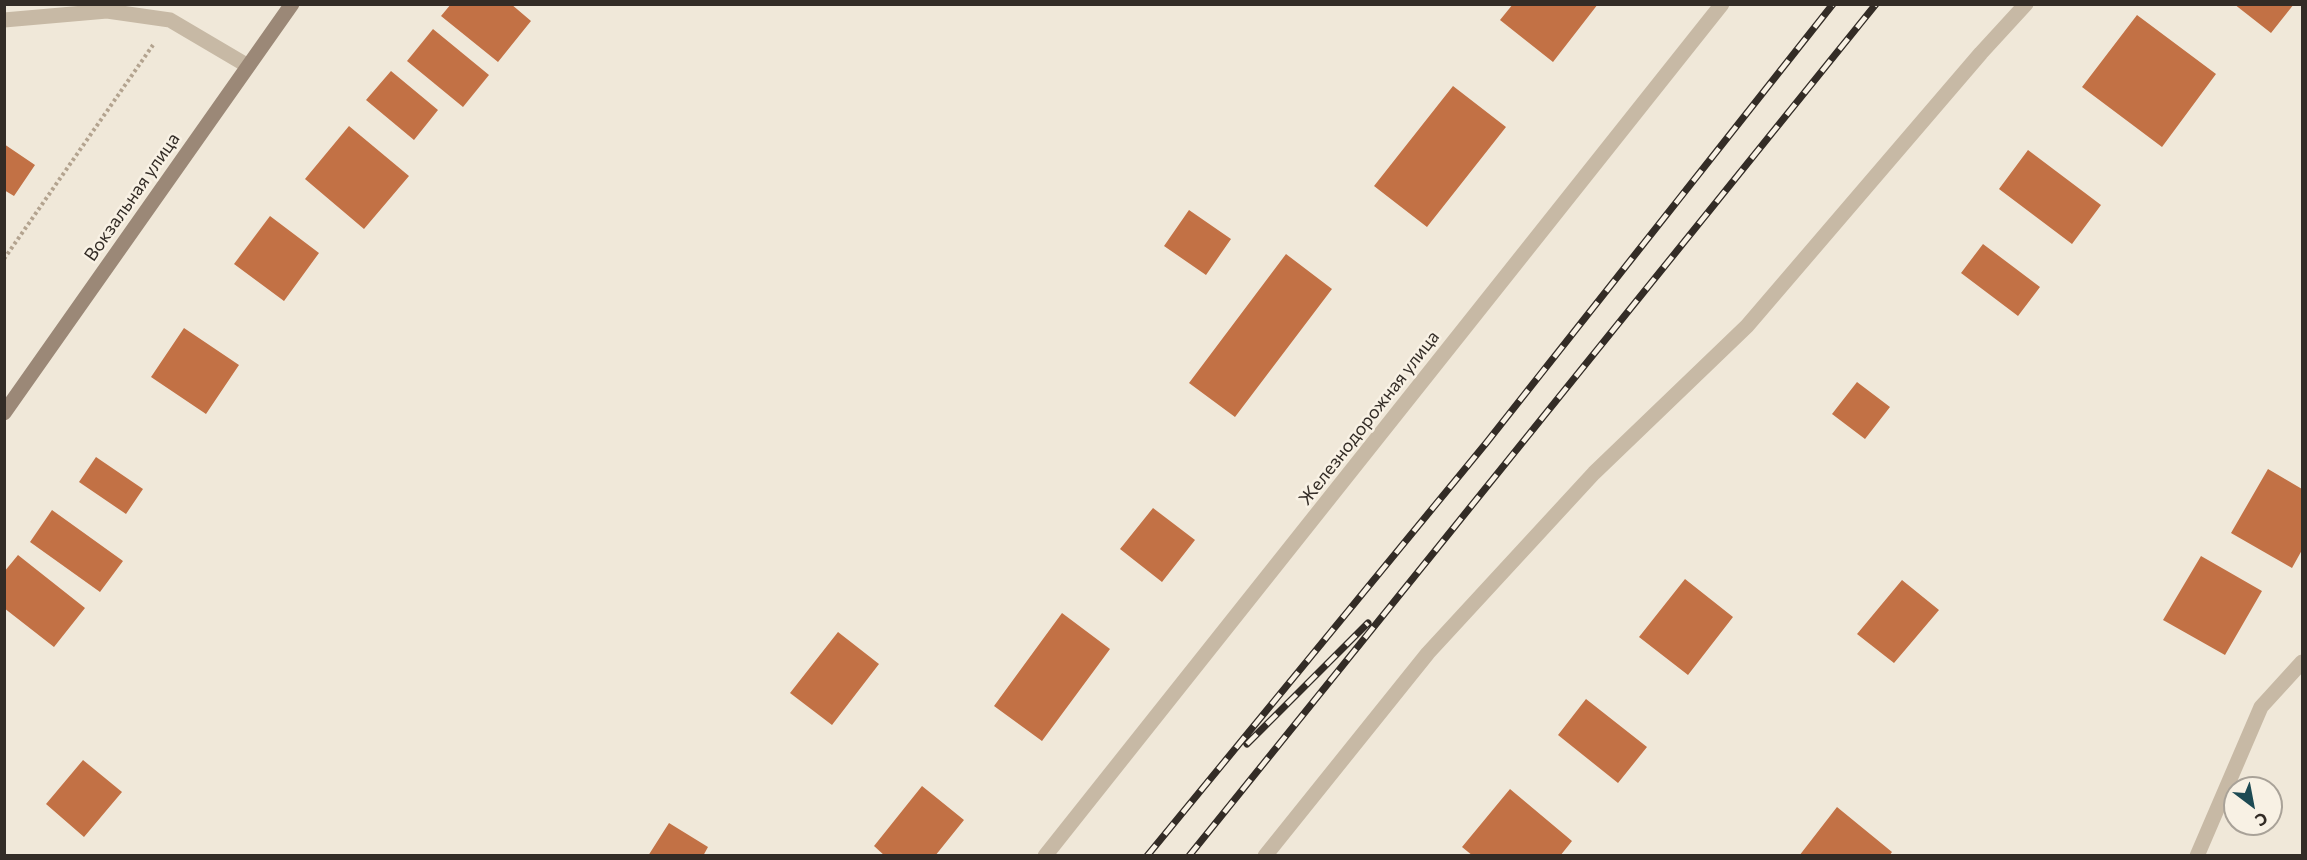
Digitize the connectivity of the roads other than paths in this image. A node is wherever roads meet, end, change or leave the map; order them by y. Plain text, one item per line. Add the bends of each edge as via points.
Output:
1 (292, 4) edge
2 (1722, 4) edge
3 (2026, 4) edge
4 (4, 20) edge
5 (248, 66) junction
6 (4, 413) edge
7 (2302, 662) edge
8 (1045, 855) edge
9 (1265, 855) edge
10 (2197, 855) edge

1 - 5 street, Вокзальная улица
2 - 8 street, Железнодорожная улица
3 - 9 street via 1747,326 1594,473 1428,653
4 - 5 street via 107,11 170,20
5 - 6 street, Вокзальная улица
7 - 10 street via 2261,707

